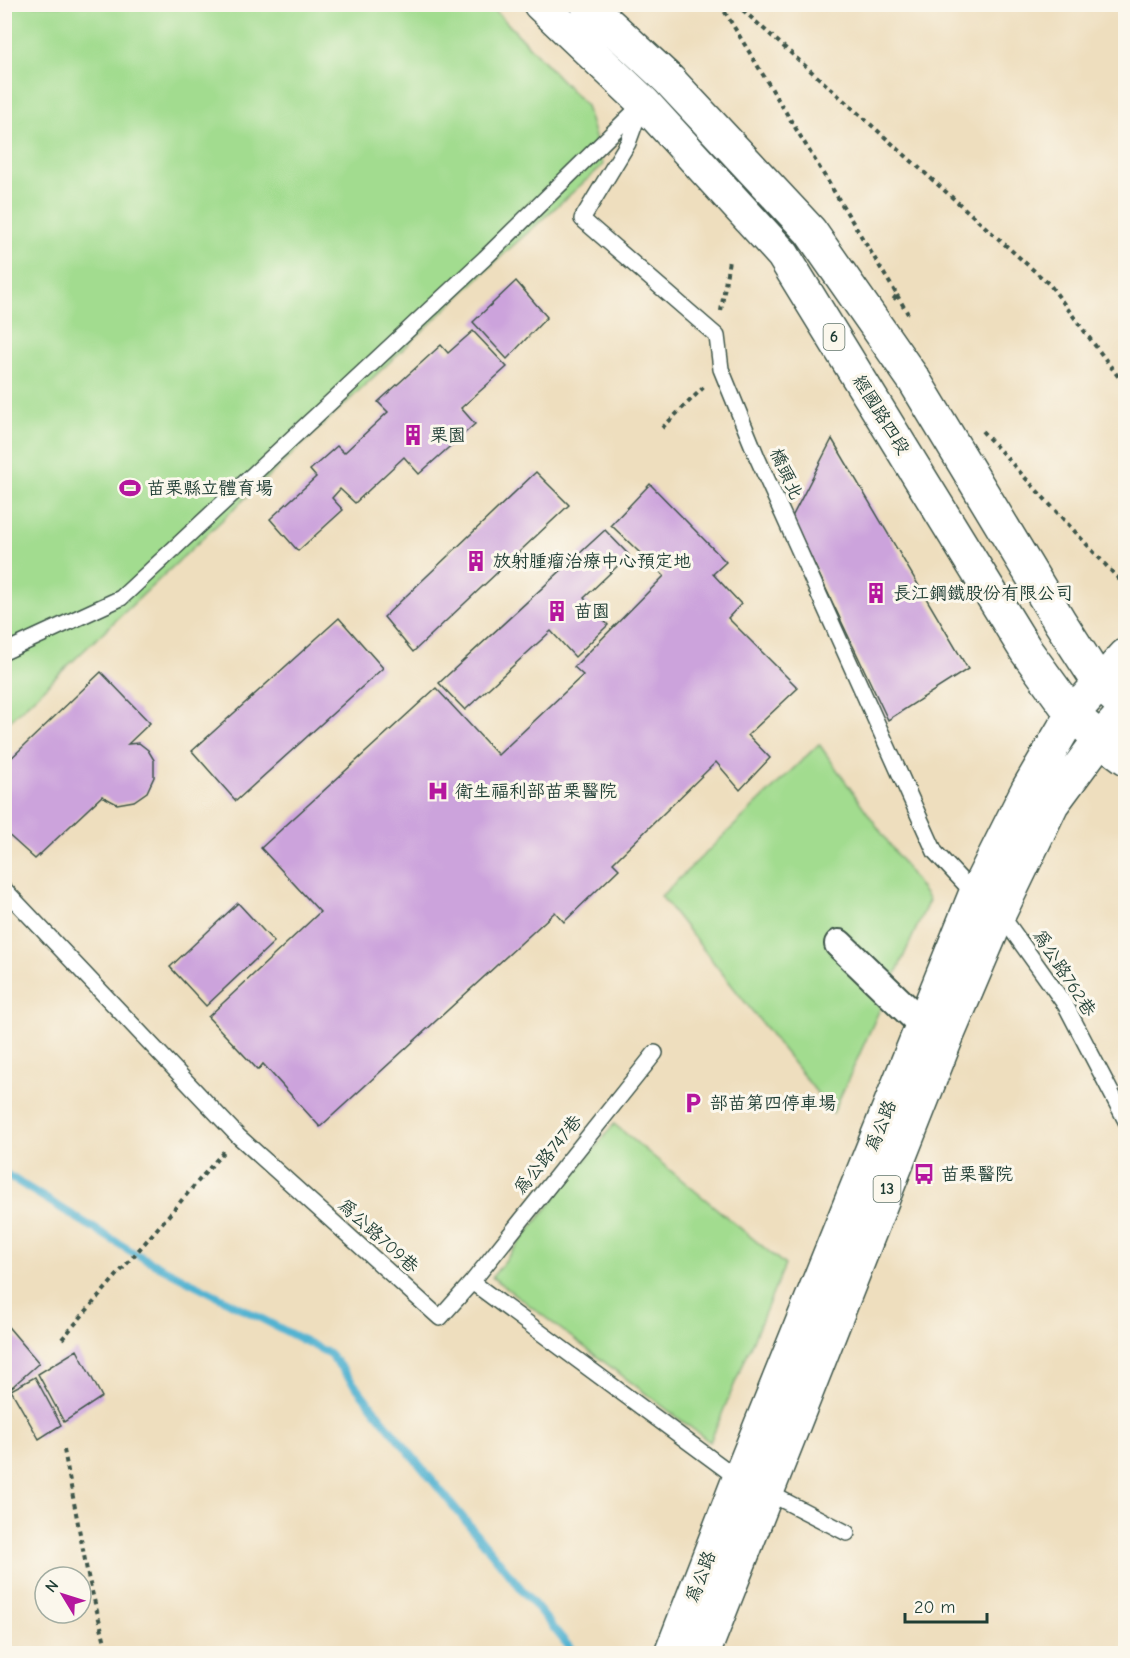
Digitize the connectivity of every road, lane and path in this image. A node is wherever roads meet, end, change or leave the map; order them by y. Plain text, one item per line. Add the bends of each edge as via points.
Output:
1 (540, 4) edge
2 (587, 4) edge
3 (720, 4) edge
4 (736, 4) edge
5 (669, 81) junction
6 (643, 102) junction
7 (729, 260) dead end
8 (897, 295) junction
9 (908, 315) dead end
10 (875, 324) junction
11 (717, 336) junction
12 (721, 369) junction
13 (1125, 387) edge
14 (662, 428) dead end
15 (982, 431) dead end
16 (1125, 587) edge
17 (4, 652) edge
18 (1125, 656) edge
19 (1100, 684) junction
20 (1125, 708) edge
21 (1072, 714) junction
22 (1113, 748) edge
23 (4, 889) edge
24 (987, 904) junction
25 (839, 944) dead end
26 (935, 1029) junction
27 (655, 1053) dead end
28 (1125, 1120) edge
29 (238, 1136) junction
30 (472, 1282) junction
31 (62, 1339) dead end
32 (64, 1450) dead end
33 (753, 1486) junction
34 (847, 1533) dead end
35 (108, 1653) edge
36 (670, 1653) edge
37 (703, 1653) edge

1 - 6 main road, 經國路四段 / 6
2 - 5 main road, 6
3 - 8 path
4 - 13 path via 1050,285
5 - 6 main road
5 - 10 main road, 6 via 810,231
6 - 11 lane via 628,143 582,219
6 - 17 lane via 485,258 121,598
6 - 21 main road, 經國路四段 / 6 via 783,255 1027,652
7 - 11 path
8 - 9 path
8 - 10 path
10 - 19 main road, 6 via 914,380
11 - 12 lane, 橋頭北
12 - 14 path
12 - 24 lane, 橋頭北 via 935,852
15 - 16 path
18 - 19 main road, 13
19 - 20 main road, 6
19 - 21 main road, 為公路 / 13
20 - 22 main road, 為公路 / 13
21 - 22 main road, 經國路四段 / 6
21 - 24 main road, 為公路 / 13 via 1028,789
22 - 24 main road, 為公路 / 13 via 1052,804
23 - 29 lane, 為公路709巷
24 - 26 main road, 為公路 / 13
24 - 28 lane, 為公路762巷 via 1066,1006
25 - 26 street
26 - 33 main road, 為公路 / 13
27 - 30 lane, 為公路747巷
29 - 30 lane, 為公路709巷 via 441,1318
29 - 31 path
30 - 33 lane
32 - 35 path via 88,1576
33 - 34 lane
33 - 36 main road, 為公路 / 13
33 - 37 main road, 為公路 / 13

